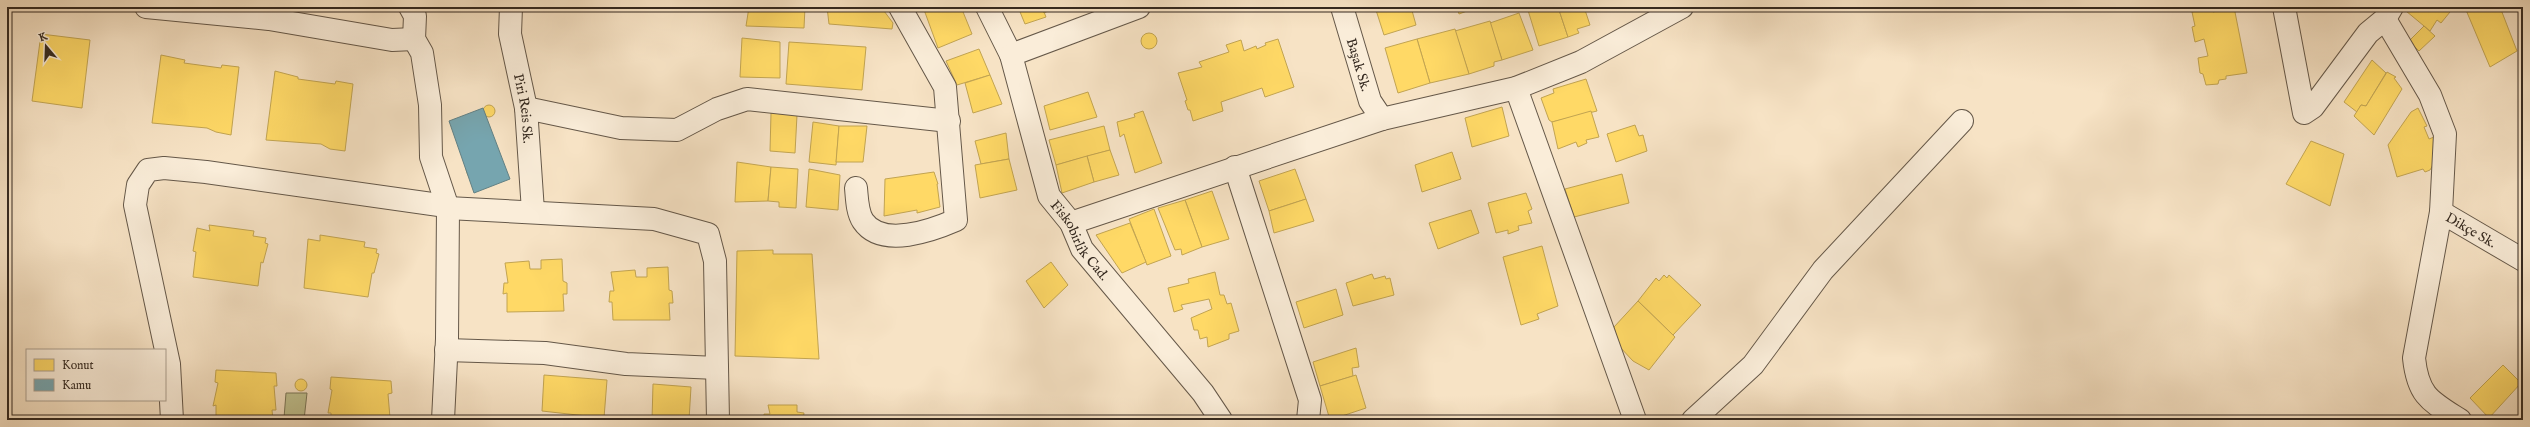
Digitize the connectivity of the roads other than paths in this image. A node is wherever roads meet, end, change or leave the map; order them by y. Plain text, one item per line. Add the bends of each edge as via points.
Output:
1 (146, 7) edge
2 (410, 7) edge
3 (511, 7) edge
4 (900, 7) edge
5 (987, 7) edge
6 (1139, 7) edge
7 (1342, 7) edge
8 (1682, 7) edge
9 (2284, 7) edge
10 (2389, 13) edge
11 (414, 39) junction
12 (1011, 55) junction
13 (1516, 88) junction
14 (526, 108) junction
15 (1382, 119) junction
16 (949, 121) junction
17 (1962, 121) dead end
18 (1235, 167) junction
19 (856, 188) dead end
20 (447, 207) junction
21 (533, 211) junction
22 (2441, 212) junction
23 (1071, 223) junction
24 (2523, 260) edge
25 (446, 350) junction
26 (717, 368) junction
27 (172, 420) edge
28 (443, 420) edge
29 (718, 420) edge
30 (1221, 420) edge
31 (1308, 420) edge
32 (1635, 420) edge
33 (1693, 420) edge
34 (2460, 420) edge

1 - 11 street via 269,19 392,40
2 - 11 street via 415,16
3 - 14 street, Piri Reis Sk. via 510,34
4 - 16 street via 945,86
5 - 12 street, Fiskobirlik Cad.
6 - 12 street
7 - 15 street, Başak Sk. via 1370,102
8 - 13 street via 1581,62
9 - 10 street via 2304,113 2313,107 2368,33
10 - 22 street via 2430,95 2445,134
11 - 20 street via 422,53 430,105 431,157
12 - 23 street, Fiskobirlik Cad. via 1049,196
13 - 15 street
13 - 32 street
14 - 16 street via 621,128 677,130 717,109 747,99
14 - 21 street, Piri Reis Sk.
15 - 18 street
16 - 19 street via 956,220 902,236 879,232 863,222
17 - 33 street via 1823,270 1753,365
18 - 23 street
18 - 31 street via 1310,400
20 - 21 street
20 - 25 street
20 - 27 street via 206,172 164,168 148,170 138,185 135,205 170,364
21 - 26 street via 654,219 708,234 715,261
22 - 24 street, Dikçe Sk.
22 - 34 street via 2414,358 2416,378 2430,402
23 - 30 street, Fiskobirlik Cad. via 1082,249 1203,392
25 - 26 street via 545,352 626,364
25 - 28 street
26 - 29 street

